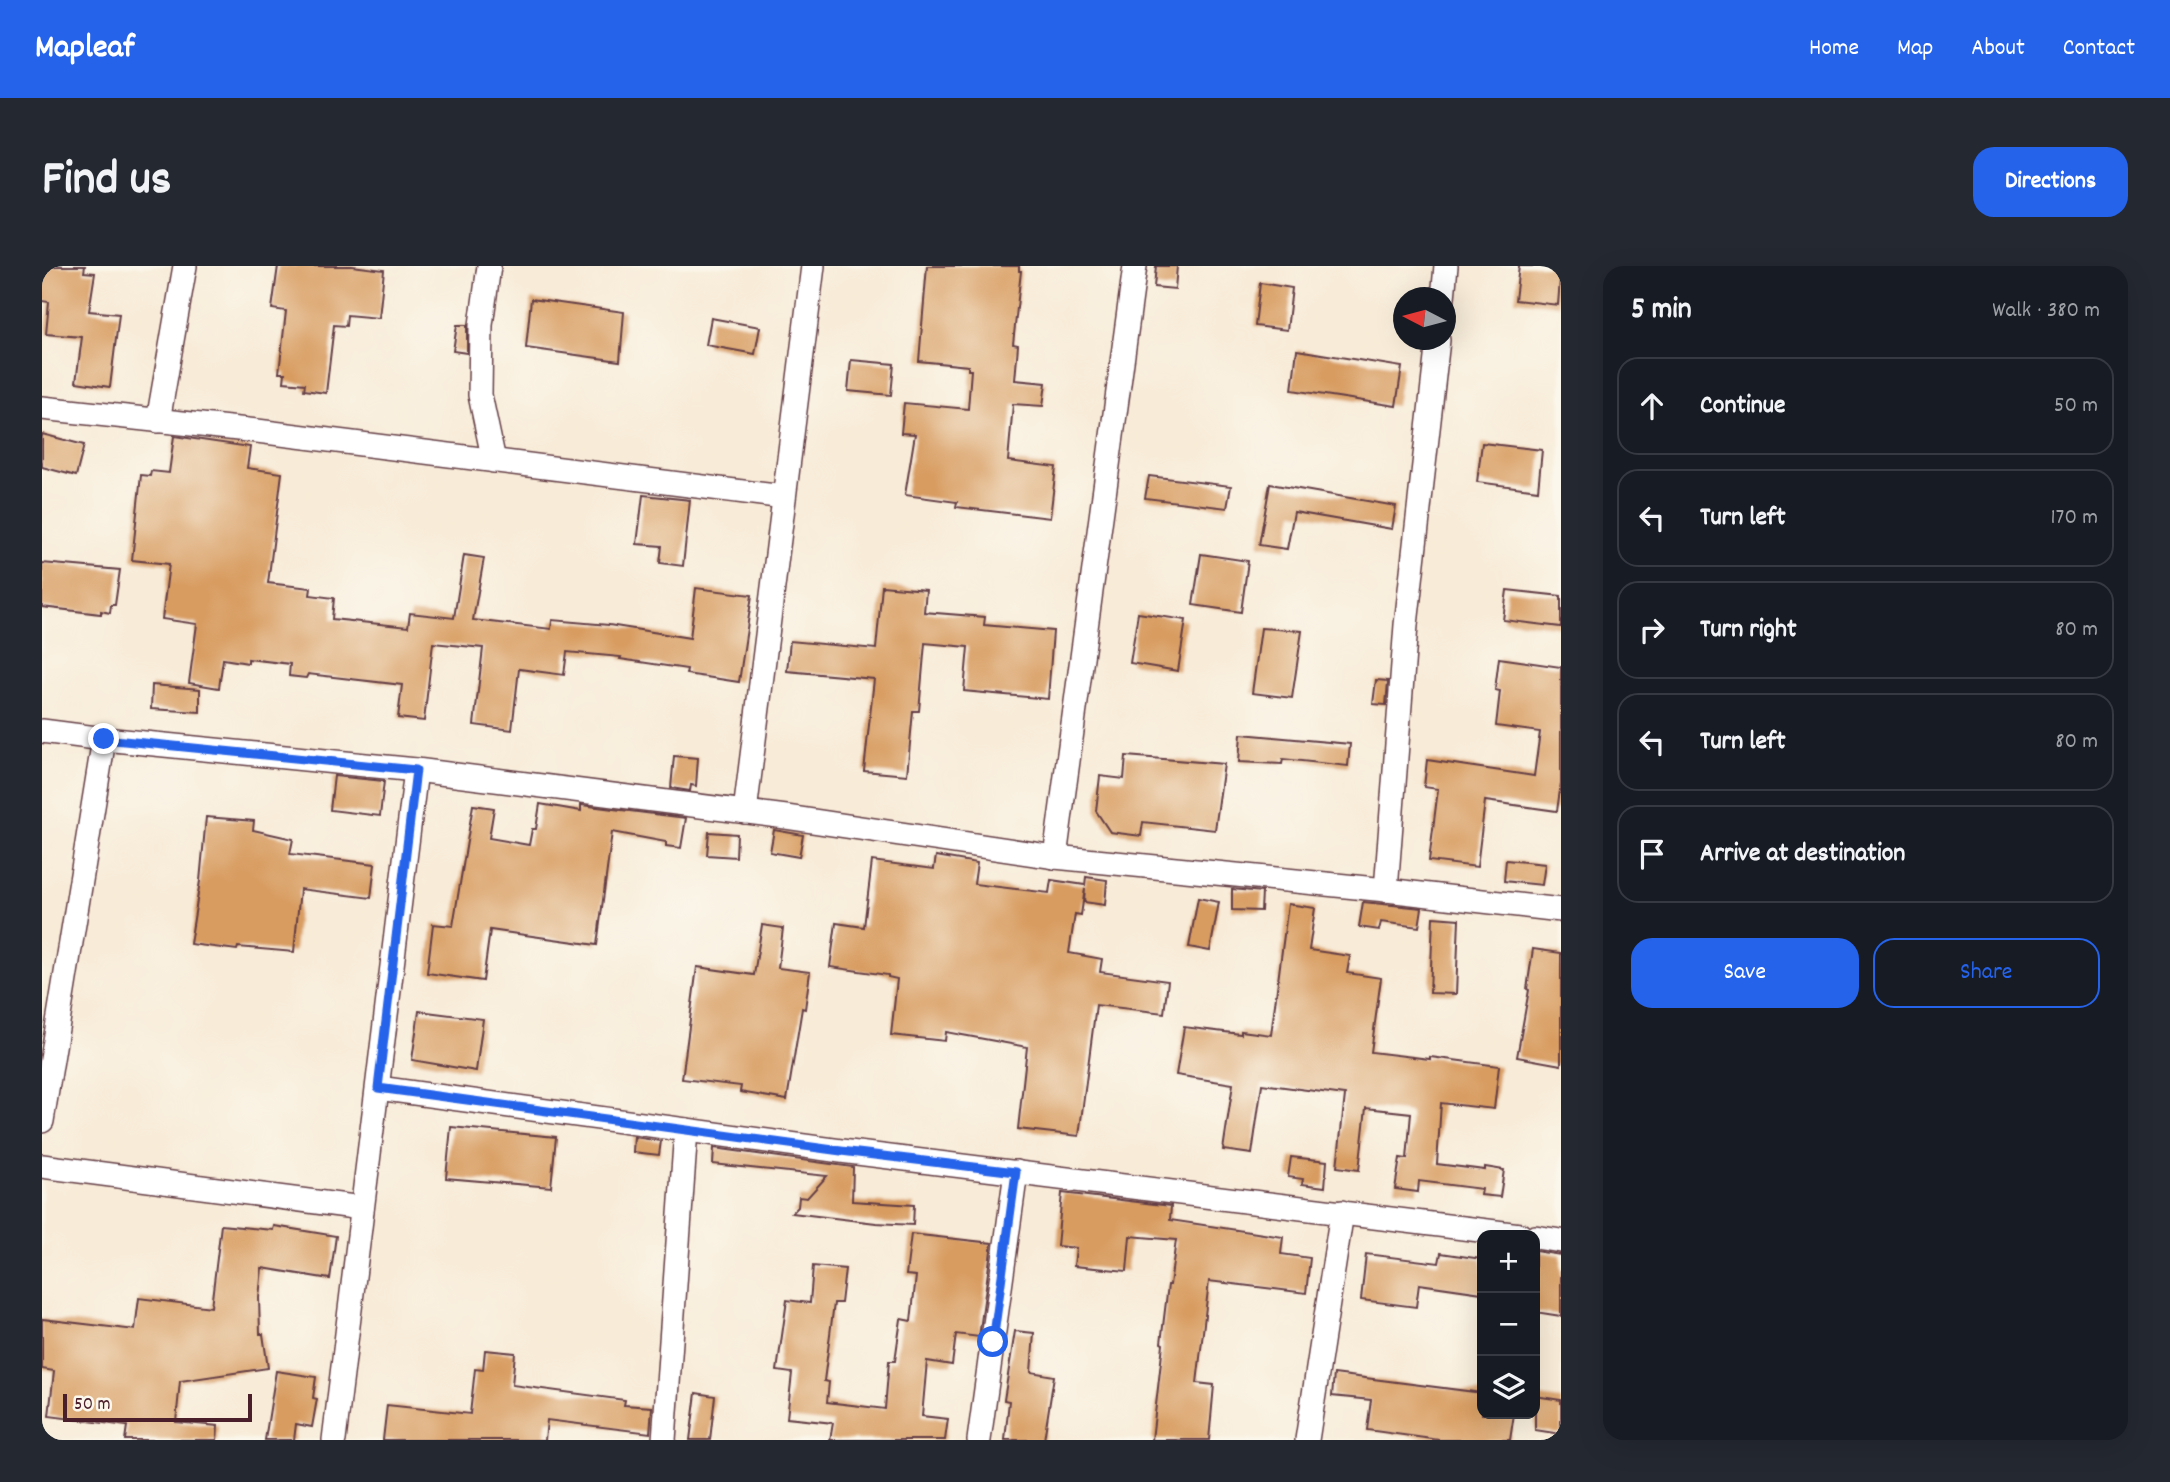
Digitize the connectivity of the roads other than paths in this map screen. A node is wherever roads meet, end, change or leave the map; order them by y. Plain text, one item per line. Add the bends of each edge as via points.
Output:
1 (185, 266) edge
2 (489, 266) edge
3 (813, 266) edge
4 (1135, 266) edge
5 (1446, 266) edge
6 (1444, 287) edge
7 (1437, 350) edge
8 (42, 408) edge
9 (158, 421) junction
10 (494, 461) junction
11 (784, 496) junction
12 (42, 731) edge
13 (104, 739) junction
14 (416, 770) junction
15 (745, 811) junction
16 (1055, 857) junction
17 (1386, 890) junction
18 (1561, 910) edge
19 (378, 1088) junction
20 (42, 1121) edge
21 (686, 1130) junction
22 (42, 1166) edge
23 (1016, 1172) junction
24 (362, 1208) junction
25 (1342, 1212) junction
26 (1481, 1230) edge
27 (1540, 1238) edge
28 (1561, 1241) edge
29 (334, 1440) edge
30 (664, 1440) edge
31 (979, 1440) edge
32 (1307, 1440) edge

1 - 9 street
2 - 10 street via 481,325 480,395
3 - 11 street
4 - 16 street
5 - 6 street
7 - 17 street via 1406,625
8 - 9 street
9 - 10 street
10 - 11 street
11 - 15 street
12 - 13 street
13 - 14 street
13 - 20 street
14 - 15 street
14 - 19 street
15 - 16 street
16 - 17 street
17 - 18 street
19 - 21 street
19 - 24 street
21 - 23 street
21 - 30 street
22 - 24 street
23 - 25 street
23 - 31 street
24 - 29 street
25 - 26 street
25 - 32 street
27 - 28 street

